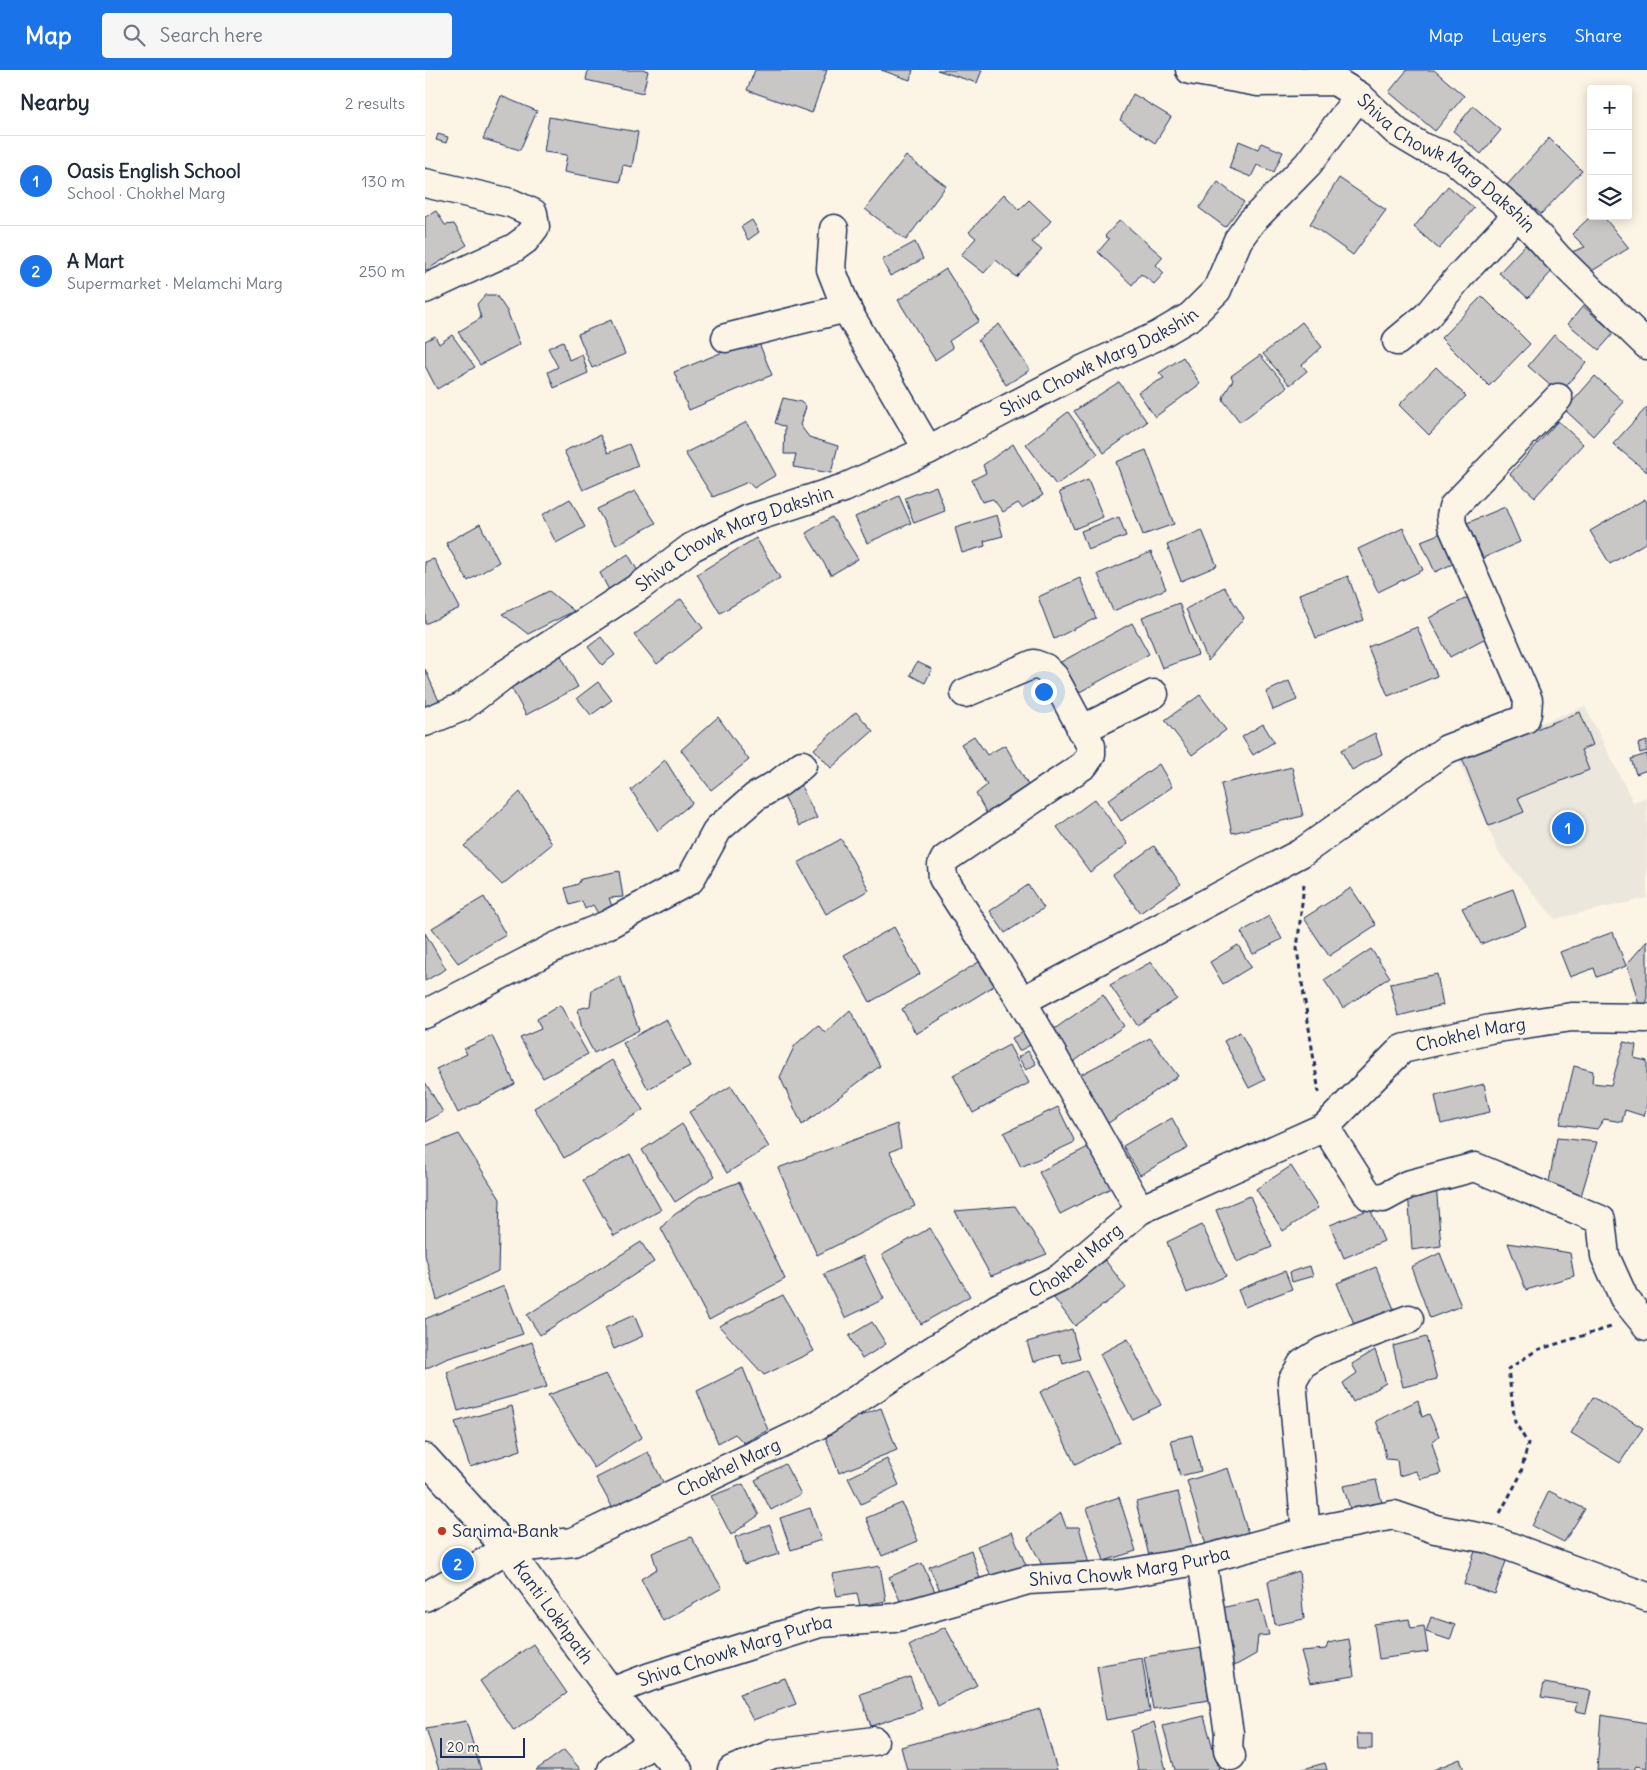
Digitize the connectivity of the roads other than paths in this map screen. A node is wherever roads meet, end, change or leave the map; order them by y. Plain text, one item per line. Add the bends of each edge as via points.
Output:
1 (1190, 70) edge
2 (1359, 96) junction
3 (425, 184) edge
4 (1518, 214) junction
5 (834, 229) dead end
6 (425, 289) edge
7 (847, 308) junction
8 (726, 338) dead end
9 (1397, 341) dead end
10 (1647, 346) edge
11 (1558, 398) dead end
12 (927, 450) junction
13 (965, 693) dead end
14 (1154, 694) dead end
15 (425, 722) edge
16 (1081, 730) junction
17 (802, 765) dead end
18 (1022, 1000) junction
19 (425, 1014) edge
20 (1647, 1018) edge
21 (1325, 1127) junction
22 (1140, 1210) junction
23 (1409, 1319) dead end
24 (1644, 1322) edge
25 (425, 1458) edge
26 (1306, 1532) junction
27 (507, 1549) junction
28 (1202, 1560) junction
29 (425, 1597) edge
30 (1647, 1597) edge
31 (611, 1692) junction
32 (874, 1741) dead end
33 (654, 1742) junction
34 (1231, 1756) dead end
35 (612, 1770) edge
36 (678, 1770) edge
37 (732, 1770) edge

1 - 2 street via 1258,82 1335,81
2 - 4 street, Shiva Chowk Marg Dakshin via 1397,132 1424,148 1452,158
2 - 12 street, Shiva Chowk Marg Dakshin via 1308,164 1251,222 1238,240 1217,290 1198,311 1157,336 1084,369
3 - 6 street via 511,203 533,214 535,227 514,248
4 - 9 street via 1427,316
4 - 10 street, Shiva Chowk Marg Dakshin
5 - 7 street via 831,269
7 - 8 street
7 - 12 street
11 - 18 street via 1453,507 1451,516 1452,525 1528,700 1525,719 1447,749 1301,853
12 - 15 street, Shiva Chowk Marg Dakshin via 844,488 749,519 692,547 639,587 504,675 462,707
13 - 16 street via 1034,664 1045,668 1054,677
14 - 16 street
16 - 18 street via 1091,746 1091,755 1084,765 945,859 942,866 943,878
17 - 19 street via 755,796 718,829 690,880 607,925 555,947
18 - 22 street
20 - 21 street, Chokhel Marg via 1572,1017 1489,1029 1402,1049
21 - 22 street, Chokhel Marg
21 - 24 street via 1369,1196 1383,1198 1407,1185 1475,1167 1601,1220 1605,1256 1624,1298
22 - 27 street, Chokhel Marg via 1060,1278 998,1308 816,1426 573,1542
23 - 26 street via 1323,1351 1302,1364 1292,1380
25 - 27 street, Kanti Lokhpath
26 - 28 street, Shiva Chowk Marg Purba
26 - 30 street, Shiva Chowk Marg Purba via 1394,1515 1435,1529 1489,1539
27 - 29 street
27 - 31 street, Kanti Lokhpath
28 - 31 street, Shiva Chowk Marg Purba via 1116,1575 1028,1580 894,1618 820,1623
28 - 34 street
31 - 33 street, Kanti Lokhpath
32 - 37 street via 773,1754
33 - 35 street
33 - 36 street, Kanti Lokhpath

